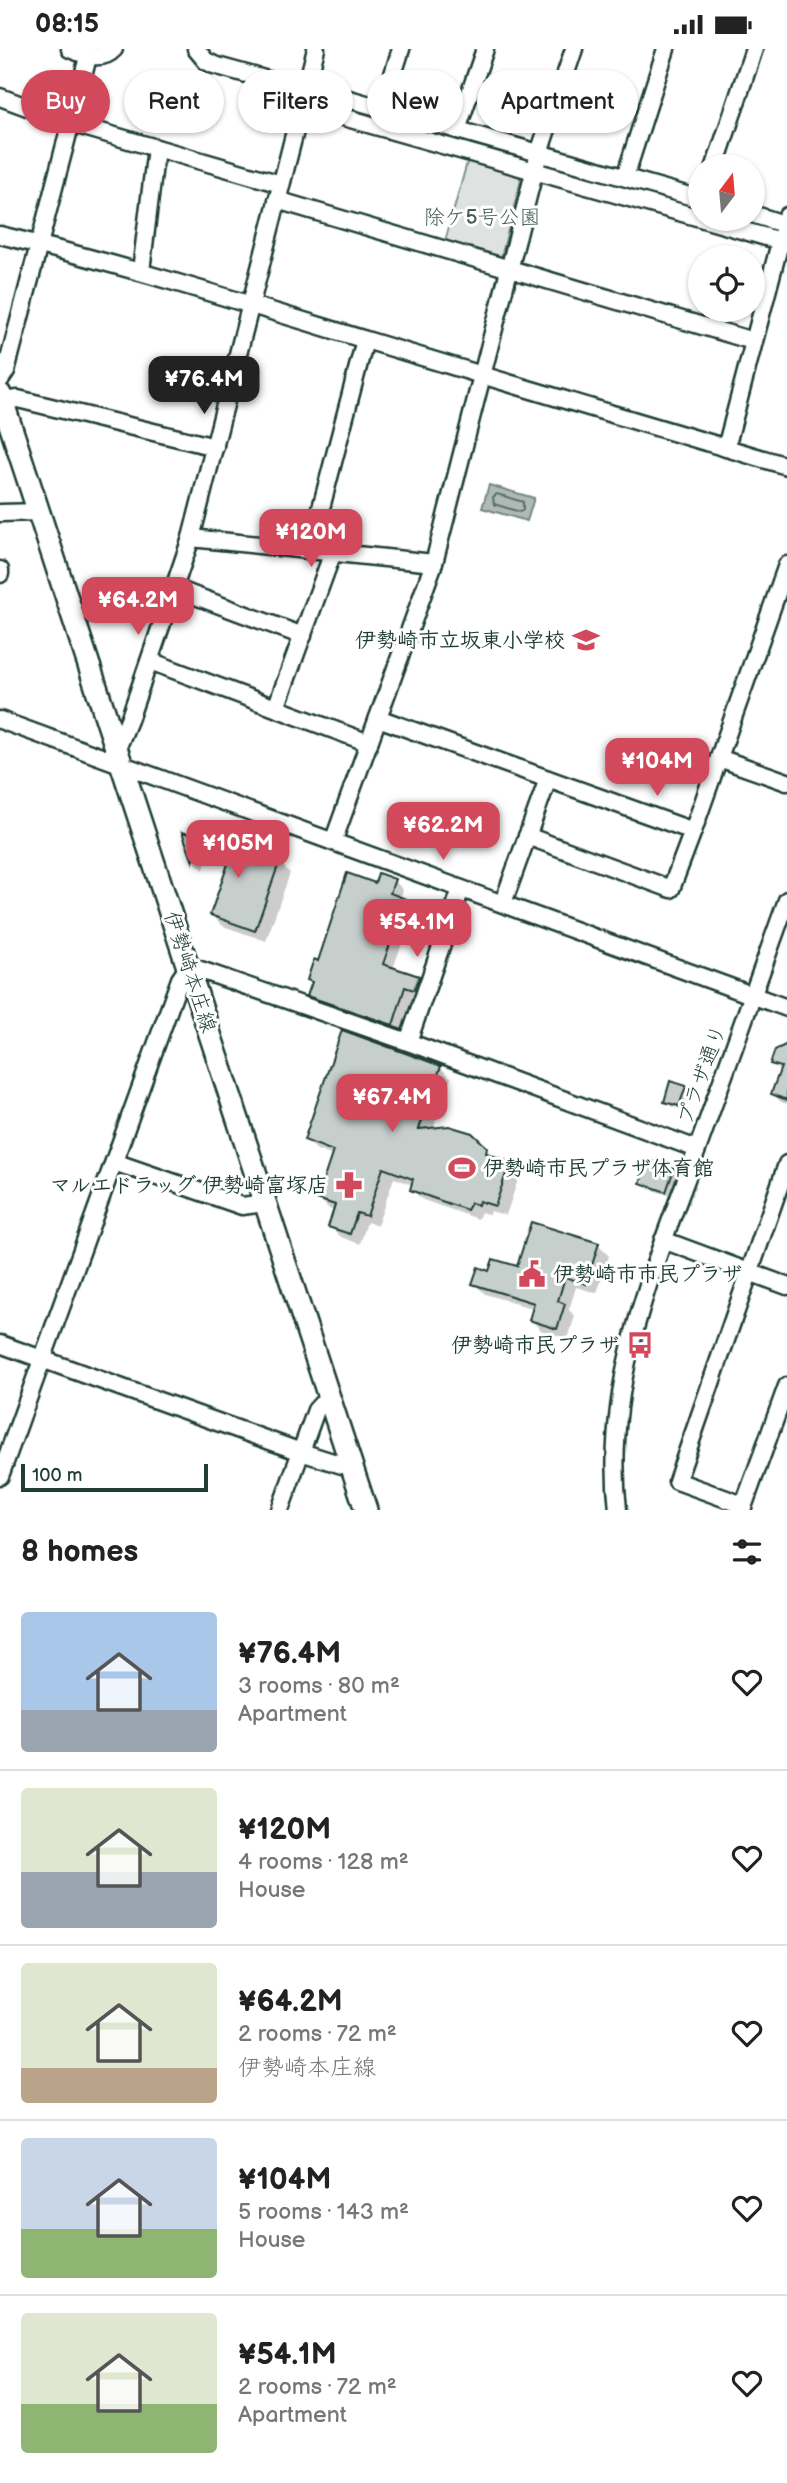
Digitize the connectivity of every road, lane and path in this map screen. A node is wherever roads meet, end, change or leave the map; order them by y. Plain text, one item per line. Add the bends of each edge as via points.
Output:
1 (70, 49) edge
2 (114, 49) edge
3 (196, 49) edge
4 (316, 49) edge
5 (401, 49) edge
6 (485, 49) edge
7 (574, 49) edge
8 (666, 49) edge
9 (754, 49) edge
10 (88, 57) junction
11 (84, 70) edge
12 (311, 70) edge
13 (394, 70) edge
14 (238, 72) edge
15 (0, 97) edge
16 (21, 105) edge
17 (463, 113) edge
18 (353, 120) edge
19 (463, 132) edge
20 (67, 133) edge
21 (104, 133) edge
22 (294, 133) edge
23 (156, 148) junction
24 (539, 153) junction
25 (719, 154) edge
26 (534, 171) junction
27 (625, 177) junction
28 (279, 192) junction
29 (688, 195) edge
30 (688, 214) edge
31 (765, 217) edge
32 (786, 221) edge
33 (746, 231) edge
34 (0, 235) edge
35 (784, 242) edge
36 (39, 245) junction
37 (509, 269) junction
38 (141, 271) junction
39 (252, 303) junction
40 (365, 340) junction
41 (753, 341) junction
42 (483, 375) junction
43 (1, 392) edge
44 (215, 447) junction
45 (726, 448) junction
46 (787, 466) edge
47 (40, 512) junction
48 (0, 513) edge
49 (191, 538) junction
50 (310, 550) junction
51 (333, 552) junction
52 (434, 563) junction
53 (787, 565) edge
54 (174, 588) junction
55 (780, 603) edge
56 (303, 635) junction
57 (150, 661) junction
58 (276, 708) junction
59 (379, 718) junction
60 (0, 720) edge
61 (369, 743) junction
62 (119, 756) junction
63 (719, 758) junction
64 (548, 779) junction
65 (787, 782) edge
66 (693, 831) junction
67 (527, 836) junction
68 (333, 842) junction
69 (461, 888) junction
70 (787, 900) edge
71 (503, 903) junction
72 (189, 966) junction
73 (752, 995) junction
74 (787, 1008) edge
75 (408, 1042) junction
76 (697, 1149) junction
77 (114, 1162) junction
78 (787, 1164) edge
79 (265, 1203) junction
80 (663, 1240) junction
81 (750, 1273) junction
82 (787, 1286) edge
83 (0, 1343) edge
84 (43, 1358) junction
85 (787, 1386) edge
86 (328, 1397) junction
87 (784, 1407) edge
88 (301, 1452) junction
89 (351, 1464) junction
90 (0, 1476) edge
91 (742, 1508) edge
92 (280, 1510) edge
93 (366, 1510) edge
94 (618, 1510) edge

1 - 10 street
2 - 10 street via 107,55
3 - 14 street via 206,61
4 - 12 street
5 - 13 street
6 - 17 street
7 - 24 street
8 - 27 street
9 - 25 street
10 - 11 street
15 - 16 street
18 - 26 street
19 - 24 street
20 - 36 street
21 - 23 street
22 - 28 street
23 - 28 street
23 - 38 street
24 - 26 street
24 - 27 street
26 - 30 street
26 - 37 street
27 - 29 street
28 - 37 street
28 - 39 street
31 - 32 street
32 - 35 street
33 - 35 street
34 - 36 street
35 - 41 street
36 - 38 street
36 - 43 street
37 - 41 street
37 - 42 street
38 - 39 street
39 - 40 street
39 - 44 street
40 - 42 street
40 - 50 street
41 - 45 street
42 - 45 street
42 - 52 street
43 - 44 street
43 - 47 main road, 伊勢崎本庄線
44 - 49 street
45 - 46 street
47 - 48 street
47 - 62 main road, 伊勢崎本庄線
49 - 50 street
49 - 54 street
50 - 51 street
51 - 52 street
51 - 56 street
52 - 59 street
53 - 55 street
54 - 56 street
54 - 57 street
55 - 63 street
56 - 58 street
57 - 58 street
57 - 62 street
58 - 61 street
59 - 61 street
59 - 64 street
60 - 62 street
61 - 68 street
62 - 68 street
62 - 72 main road, 伊勢崎本庄線
63 - 65 street
63 - 66 street
64 - 66 street
64 - 67 street
66 - 67 street via 671,889
67 - 71 street
68 - 69 street
69 - 71 street
69 - 75 street
70 - 73 street, プラザ通り
71 - 73 street
72 - 75 street
72 - 77 street via 180,979
72 - 79 main road, 伊勢崎本庄線
73 - 74 street
73 - 76 street, プラザ通り
75 - 76 street
76 - 80 street, プラザ通り
77 - 79 street via 243,1206
77 - 84 street
78 - 81 street
79 - 86 main road, 伊勢崎本庄線
80 - 81 street
80 - 94 street, プラザ通り via 624,1369 615,1455
81 - 82 street
81 - 91 street via 677,1481
83 - 84 street
84 - 88 street
84 - 90 street
85 - 87 street
86 - 88 street via 316,1410
86 - 89 main road, 伊勢崎本庄線
87 - 91 street
88 - 89 street
88 - 92 street
89 - 93 main road, 伊勢崎本庄線

